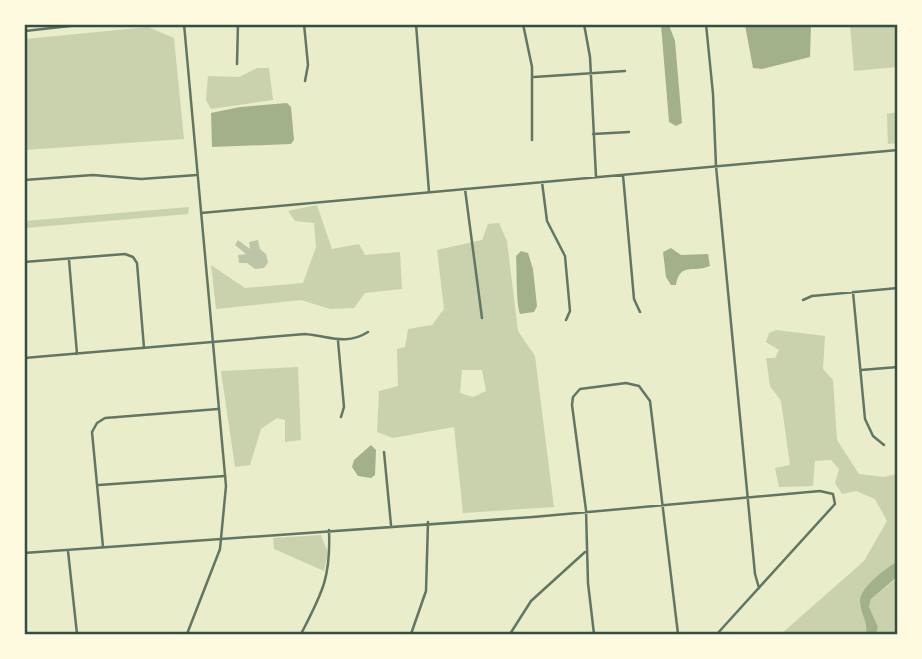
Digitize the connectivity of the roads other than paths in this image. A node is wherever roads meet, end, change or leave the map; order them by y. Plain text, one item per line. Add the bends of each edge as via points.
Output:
1 (25, 24) edge
2 (88, 24) edge
3 (238, 24) edge
4 (304, 24) edge
5 (416, 24) edge
6 (523, 24) edge
7 (584, 24) edge
8 (706, 24) edge
9 (183, 26) edge
10 (25, 32) edge
11 (237, 64) dead end
12 (625, 71) dead end
13 (590, 73) junction
14 (532, 78) junction
15 (305, 81) dead end
16 (629, 132) dead end
17 (593, 134) junction
18 (532, 140) dead end
19 (898, 150) edge
20 (716, 166) junction
21 (197, 175) junction
22 (623, 175) junction
23 (596, 177) junction
24 (24, 180) edge
25 (542, 182) junction
26 (466, 189) junction
27 (429, 192) junction
28 (201, 213) junction
29 (69, 259) junction
30 (24, 262) edge
31 (898, 288) edge
32 (853, 292) junction
33 (803, 300) dead end
34 (640, 312) dead end
35 (482, 318) dead end
36 (566, 320) dead end
37 (368, 332) dead end
38 (338, 341) junction
39 (213, 343) junction
40 (144, 348) junction
41 (77, 354) junction
42 (24, 358) edge
43 (898, 368) edge
44 (860, 370) junction
45 (219, 409) junction
46 (341, 417) dead end
47 (884, 445) dead end
48 (384, 452) dead end
49 (225, 476) junction
50 (98, 485) junction
51 (747, 497) junction
52 (662, 504) junction
53 (586, 510) junction
54 (428, 523) junction
55 (391, 526) junction
56 (329, 530) junction
57 (222, 539) junction
58 (103, 547) junction
59 (68, 550) junction
60 (586, 551) junction
61 (24, 552) edge
62 (759, 588) junction
63 (77, 635) edge
64 (187, 635) edge
65 (301, 635) edge
66 (411, 635) edge
67 (510, 635) edge
68 (594, 635) edge
69 (678, 635) edge
70 (717, 635) edge

1 - 10 street
2 - 10 street
3 - 11 street
4 - 15 street
5 - 27 street
6 - 14 street
7 - 13 street
8 - 20 street
9 - 21 street
12 - 13 street
13 - 14 street
13 - 17 street
14 - 18 street
16 - 17 street
17 - 23 street
19 - 20 street
20 - 22 street
20 - 51 street
21 - 24 street
21 - 28 street
22 - 23 street
22 - 34 street via 634,299
23 - 25 street
25 - 26 street
25 - 36 street via 547,221 565,256 570,311
26 - 27 street
26 - 35 street
27 - 28 street
28 - 39 street
29 - 30 street
29 - 40 street via 133,257
29 - 41 street
31 - 32 street
32 - 33 street
32 - 44 street
37 - 38 street
38 - 39 street via 305,334
38 - 46 street
39 - 40 street
39 - 45 street
40 - 41 street
41 - 42 street
43 - 44 street
44 - 47 street via 866,425
45 - 49 street
45 - 50 street via 105,418 97,423 92,432
48 - 55 street
49 - 50 street
49 - 57 street
50 - 58 street
51 - 52 street
51 - 62 street
51 - 62 street via 829,492 835,497 835,504
52 - 53 street
52 - 53 street via 652,412 643,390 626,383 586,387 573,397
52 - 69 street
53 - 54 street
53 - 60 street
54 - 55 street
54 - 66 street via 426,591
55 - 56 street
56 - 57 street
56 - 65 street via 330,570
57 - 58 street
57 - 64 street
58 - 59 street
59 - 61 street
59 - 63 street
60 - 67 street via 531,601
60 - 68 street
62 - 70 street

